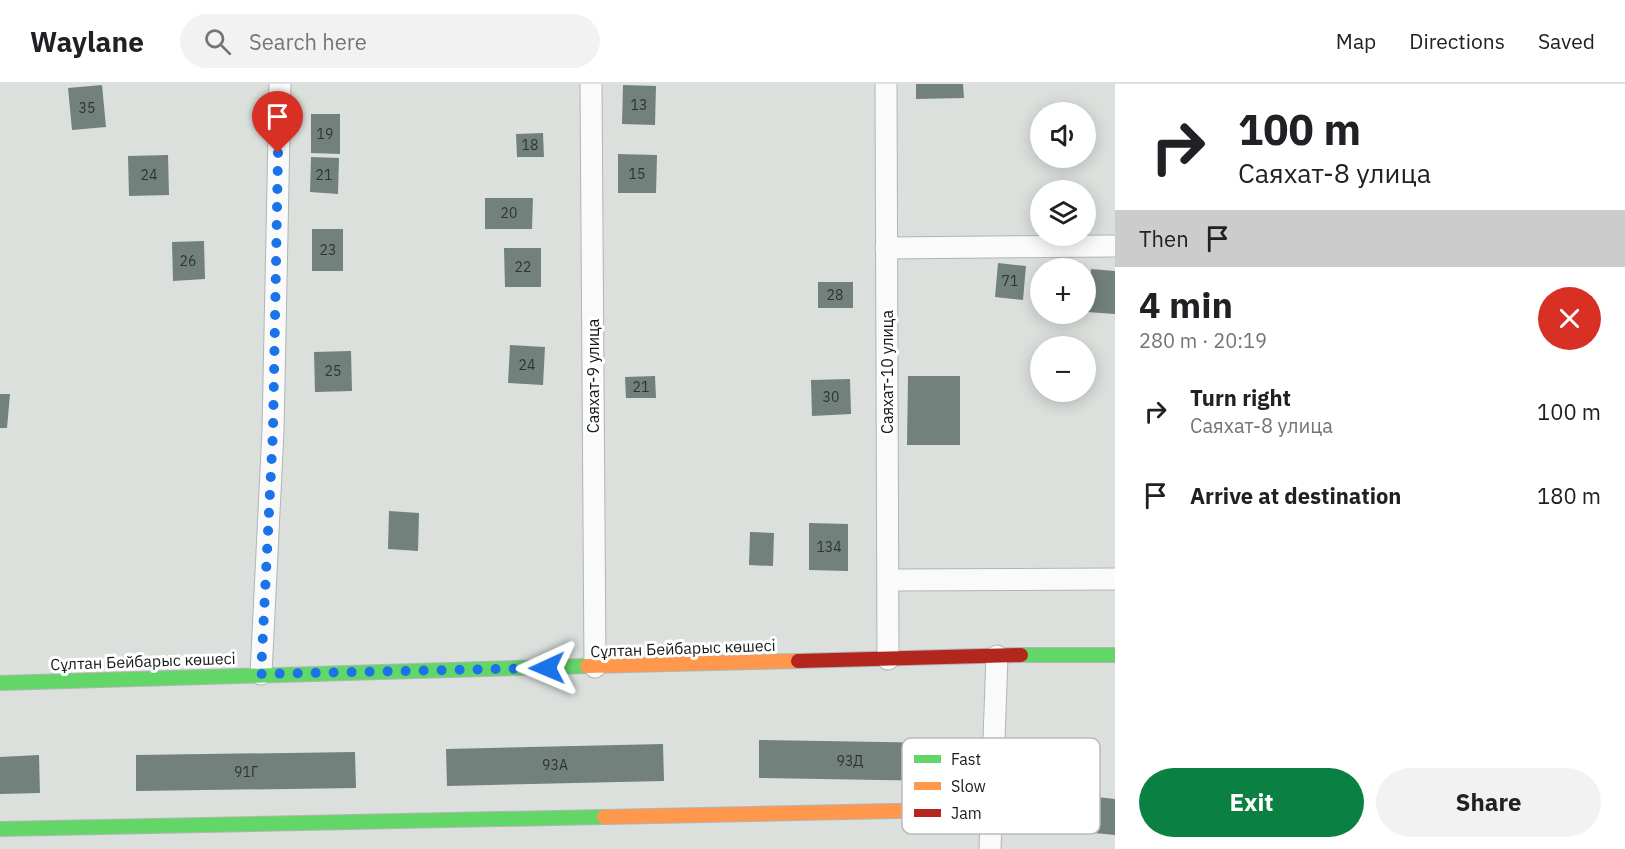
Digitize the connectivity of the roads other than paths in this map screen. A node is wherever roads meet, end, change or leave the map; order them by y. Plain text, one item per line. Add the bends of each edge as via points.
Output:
1 (280, 84) edge
2 (591, 84) edge
3 (886, 84) edge
4 (1115, 246) edge
5 (886, 248) junction
6 (1115, 579) edge
7 (888, 580) junction
8 (1115, 655) edge
9 (997, 656) junction
10 (888, 659) junction
11 (595, 667) junction
12 (261, 674) junction
13 (0, 683) edge
14 (993, 738) edge
15 (902, 811) edge
16 (0, 829) edge

1 - 12 street via 273,431
2 - 11 street, Саяхат-9 улица
3 - 5 street, Саяхат-10 улица
4 - 5 street
5 - 7 street, Саяхат-10 улица
6 - 7 street
7 - 10 street, Саяхат-10 улица
8 - 9 main road, Сұлтан Бейбарыс көшесі
9 - 10 main road, Сұлтан Бейбарыс көшесі
9 - 14 street
10 - 11 main road, Сұлтан Бейбарыс көшесі
11 - 12 main road, Сұлтан Бейбарыс көшесі
12 - 13 main road, Сұлтан Бейбарыс көшесі
15 - 16 main road

